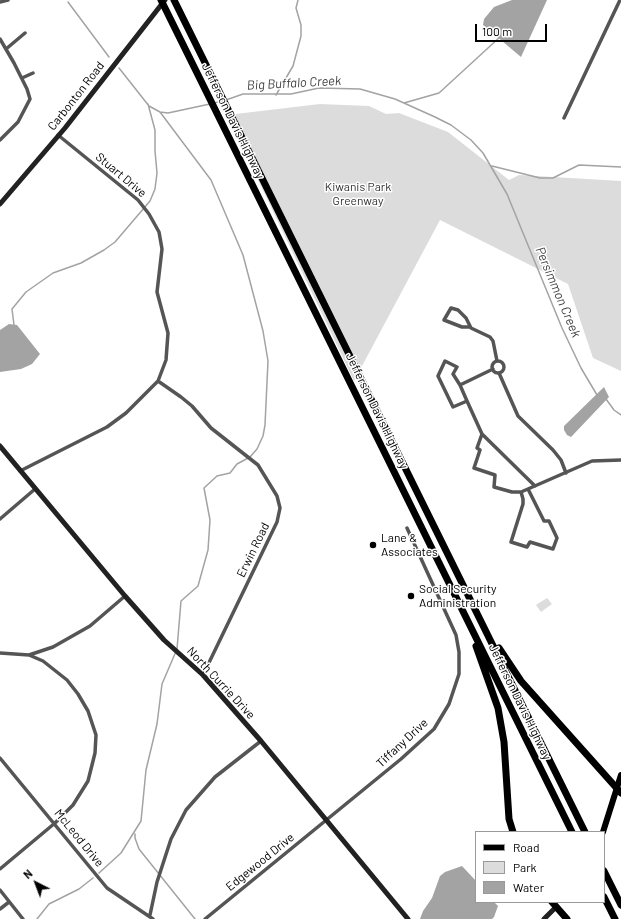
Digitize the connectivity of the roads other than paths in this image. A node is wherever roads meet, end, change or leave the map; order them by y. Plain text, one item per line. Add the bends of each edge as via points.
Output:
1 (8, 0) edge
2 (161, 0) edge
3 (165, 0) edge
4 (174, 0) edge
5 (620, 0) edge
6 (0, 2) edge
7 (25, 33) dead end
8 (0, 39) edge
9 (6, 49) junction
10 (33, 73) dead end
11 (22, 78) junction
12 (564, 118) dead end
13 (58, 135) junction
14 (0, 140) edge
15 (0, 204) edge
16 (469, 327) junction
17 (497, 361) junction
18 (493, 369) junction
19 (499, 373) junction
20 (158, 382) junction
21 (460, 385) junction
22 (468, 401) junction
23 (482, 434) junction
24 (0, 446) edge
25 (621, 460) edge
26 (20, 471) junction
27 (566, 472) junction
28 (535, 486) junction
29 (35, 489) junction
30 (528, 489) junction
31 (521, 492) junction
32 (0, 519) edge
33 (407, 528) dead end
34 (124, 596) junction
35 (464, 612) junction
36 (481, 620) junction
37 (0, 653) edge
38 (29, 655) junction
39 (203, 675) junction
40 (261, 741) junction
41 (0, 758) edge
42 (621, 775) edge
43 (619, 791) edge
44 (328, 821) junction
45 (55, 823) junction
46 (513, 831) edge
47 (572, 831) edge
48 (585, 831) edge
49 (603, 831) edge
50 (0, 869) edge
51 (605, 873) edge
52 (0, 890) edge
53 (605, 899) edge
54 (9, 902) junction
55 (556, 904) edge
56 (621, 905) edge
57 (0, 909) edge
58 (150, 915) junction
59 (23, 919) edge
60 (153, 919) edge
61 (204, 919) edge
62 (408, 919) edge
63 (544, 919) edge
64 (567, 919) edge
65 (615, 919) edge

1 - 6 street
2 - 35 highway, Jefferson Davis Highway
3 - 13 street, Carbonton Road
4 - 36 highway, Jefferson Davis Highway
5 - 12 street
7 - 9 street
8 - 9 street
9 - 11 street
10 - 11 street
11 - 14 street via 30,99 18,122
13 - 15 street, Carbonton Road
13 - 20 street, Stuart Drive via 138,200 158,232 162,249 157,292 168,333 166,360
16 - 16 street via 466,318 458,310 451,308 444,320
16 - 17 street via 490,337
17 - 18 street via 493,364
17 - 19 street via 502,362 504,367
18 - 19 street
18 - 21 street
19 - 27 street via 518,416 553,450
20 - 26 street, Stuart Drive via 126,413 107,427
20 - 39 street, Erwin Road via 192,406 211,428 258,465 278,496 280,508 277,522
21 - 22 street
21 - 22 street via 454,374 457,367 445,361 438,376 453,407
22 - 23 street
23 - 28 street
23 - 31 street via 474,468 495,475 494,487
24 - 26 street, North Currie Drive
25 - 27 street via 592,461
26 - 29 street, North Currie Drive
27 - 28 street
28 - 30 street
29 - 32 street
29 - 34 street, North Currie Drive
30 - 31 street
30 - 31 street via 544,521 549,521 557,538 553,549 530,542 527,547 511,542 523,499
33 - 44 street, Tiffany Drive via 456,636 459,674 449,704 434,729
34 - 38 street via 90,626 53,647
34 - 39 street, North Currie Drive via 164,640
35 - 46 highway via 498,708 504,742 509,819
35 - 47 highway, Jefferson Davis Highway
36 - 43 highway via 521,681
36 - 48 highway, Jefferson Davis Highway
37 - 38 street
38 - 45 street via 43,661 67,680 88,711 96,735 95,753 88,782 73,805
39 - 40 street, North Currie Drive
40 - 44 street, North Currie Drive
40 - 58 street via 215,776 186,810 171,839 157,882
41 - 45 street, McLeod Drive
42 - 43 main road
43 - 49 main road
44 - 61 street, Edgewood Drive
44 - 62 street, North Currie Drive
45 - 50 street
45 - 58 street, McLeod Drive via 107,888
51 - 56 highway
52 - 54 street
53 - 65 highway
54 - 57 street
54 - 59 street
55 - 63 street
55 - 64 highway
58 - 60 street, McLeod Drive

